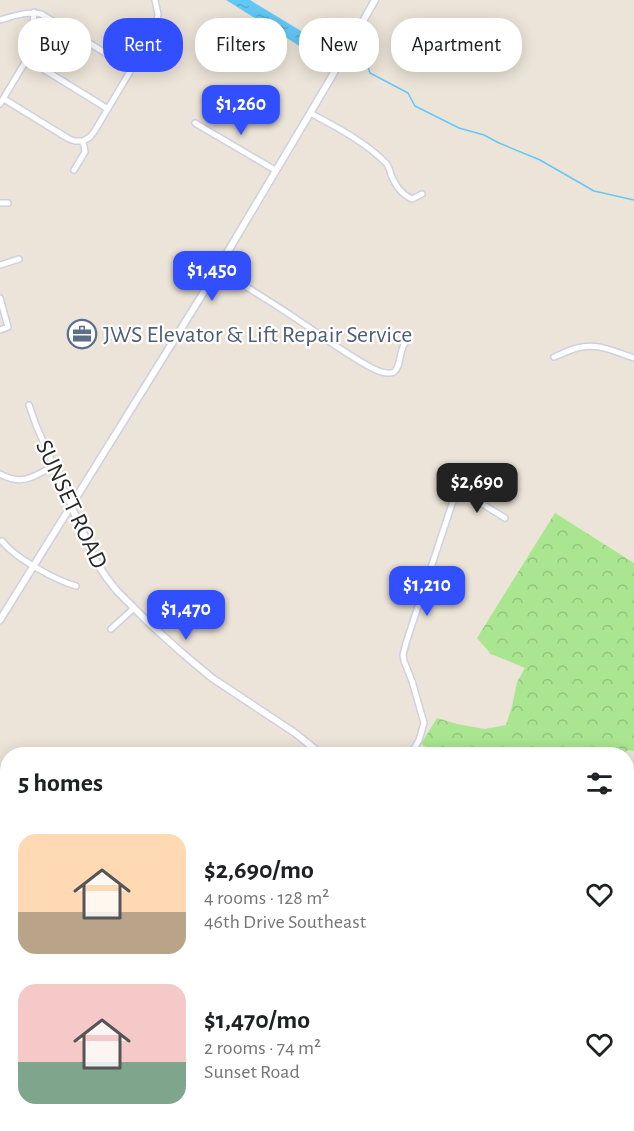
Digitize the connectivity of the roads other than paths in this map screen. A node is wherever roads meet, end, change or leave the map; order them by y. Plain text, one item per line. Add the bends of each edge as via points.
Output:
1 (155, 0) edge
2 (375, 0) edge
3 (34, 12) junction
4 (34, 18) edge
5 (157, 18) edge
6 (0, 20) edge
7 (103, 51) edge
8 (20, 72) edge
9 (47, 72) edge
10 (130, 72) edge
11 (2, 101) edge
12 (108, 109) junction
13 (310, 113) junction
14 (195, 123) dead end
15 (83, 141) junction
16 (74, 170) dead end
17 (275, 170) junction
18 (422, 194) dead end
19 (0, 203) edge
20 (8, 203) dead end
21 (19, 260) dead end
22 (0, 265) edge
23 (218, 269) junction
24 (0, 298) edge
25 (0, 330) edge
26 (405, 343) dead end
27 (554, 357) dead end
28 (634, 358) edge
29 (29, 405) dead end
30 (53, 466) junction
31 (467, 470) dead end
32 (0, 474) edge
33 (456, 492) junction
34 (71, 506) junction
35 (505, 519) dead end
36 (2, 541) dead end
37 (34, 566) junction
38 (76, 586) dead end
39 (134, 608) junction
40 (0, 620) edge
41 (111, 629) dead end
42 (312, 747) edge
43 (415, 747) edge

1 - 5 street
2 - 13 street
3 - 4 street
3 - 6 street
3 - 7 street
8 - 11 street
9 - 12 street
10 - 12 street
11 - 15 street via 75,141
12 - 15 street via 94,132
13 - 17 street
13 - 18 street via 338,127 387,164 399,190 408,198 412,200
14 - 17 street
15 - 16 street via 85,152
17 - 23 street
19 - 20 street
21 - 22 street
23 - 26 street via 374,369 386,373 396,370
23 - 34 street
24 - 25 street via 8,327
27 - 28 street via 594,346
29 - 30 street, SUNSET ROAD
30 - 32 street via 24,480 11,480
30 - 34 street, SUNSET ROAD
31 - 33 street
33 - 35 street via 466,494
33 - 43 street via 403,656 424,723
34 - 37 street
34 - 39 street, SUNSET ROAD via 97,563
36 - 37 street
37 - 38 street
37 - 40 street
39 - 41 street
39 - 42 street, SUNSET ROAD via 212,678

